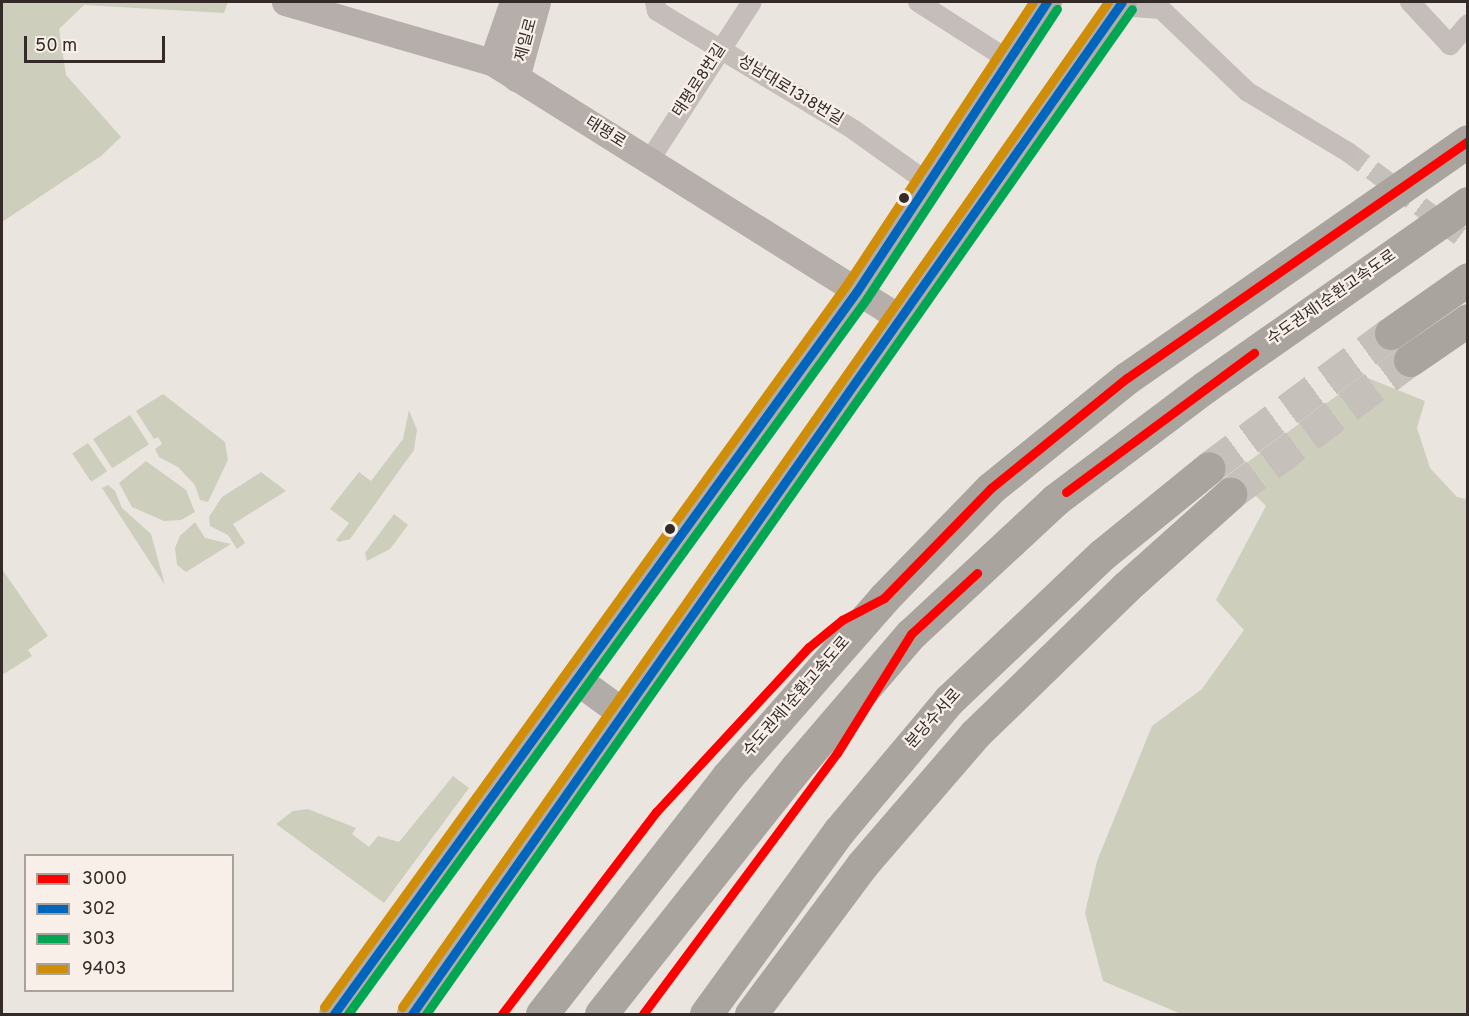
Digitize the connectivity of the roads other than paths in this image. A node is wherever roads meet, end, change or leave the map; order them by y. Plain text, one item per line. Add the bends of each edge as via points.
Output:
1 (287, 2) edge
2 (513, 2) edge
3 (537, 2) edge
4 (655, 2) edge
5 (752, 2) edge
6 (918, 2) edge
7 (1047, 2) edge
8 (1410, 2) edge
9 (1121, 4) edge
10 (1467, 24) edge
11 (720, 48) junction
12 (1007, 59) junction
13 (492, 62) junction
14 (516, 78) junction
15 (1467, 141) edge
16 (1348, 152) tunnel mouth
17 (649, 161) junction
18 (927, 182) junction
19 (1467, 203) edge
20 (1467, 279) edge
21 (857, 291) junction
22 (902, 319) junction
23 (1467, 320) edge
24 (1392, 333) tunnel mouth
25 (1410, 360) tunnel mouth
26 (1209, 468) tunnel mouth
27 (1230, 494) tunnel mouth
28 (577, 680) junction
29 (624, 714) junction
30 (334, 1014) edge
31 (412, 1014) edge
32 (542, 1014) edge
33 (602, 1014) edge
34 (706, 1014) edge
35 (751, 1014) edge

1 - 13 main road, 태평로
2 - 13 main road, 제일로
3 - 14 main road, 제일로
4 - 11 street, 성남대로1318번길 via 657,11
5 - 11 street, 태평로8번길
6 - 12 street
7 - 12 main road
8 - 10 street via 1450,45
9 - 16 street via 1161,9 1248,92
9 - 22 main road
11 - 17 street, 태평로8번길
11 - 18 street, 성남대로1318번길 via 854,130
12 - 18 main road
13 - 14 main road, 태평로
14 - 17 main road, 태평로
15 - 32 highway, 수도권제1순환고속도로 via 1127,378 992,488 884,598 727,777
17 - 21 main road, 태평로
18 - 21 main road
19 - 33 highway, 수도권제1순환고속도로 via 1205,387 1055,500 911,634 796,768
20 - 24 highway
21 - 22 main road, 태평로
21 - 28 main road
22 - 29 main road
23 - 25 highway
26 - 34 highway, 분당수서로 via 1102,554 949,700 839,831
27 - 35 highway via 1126,586 975,734 862,865
28 - 29 main road
28 - 30 main road
29 - 31 main road

